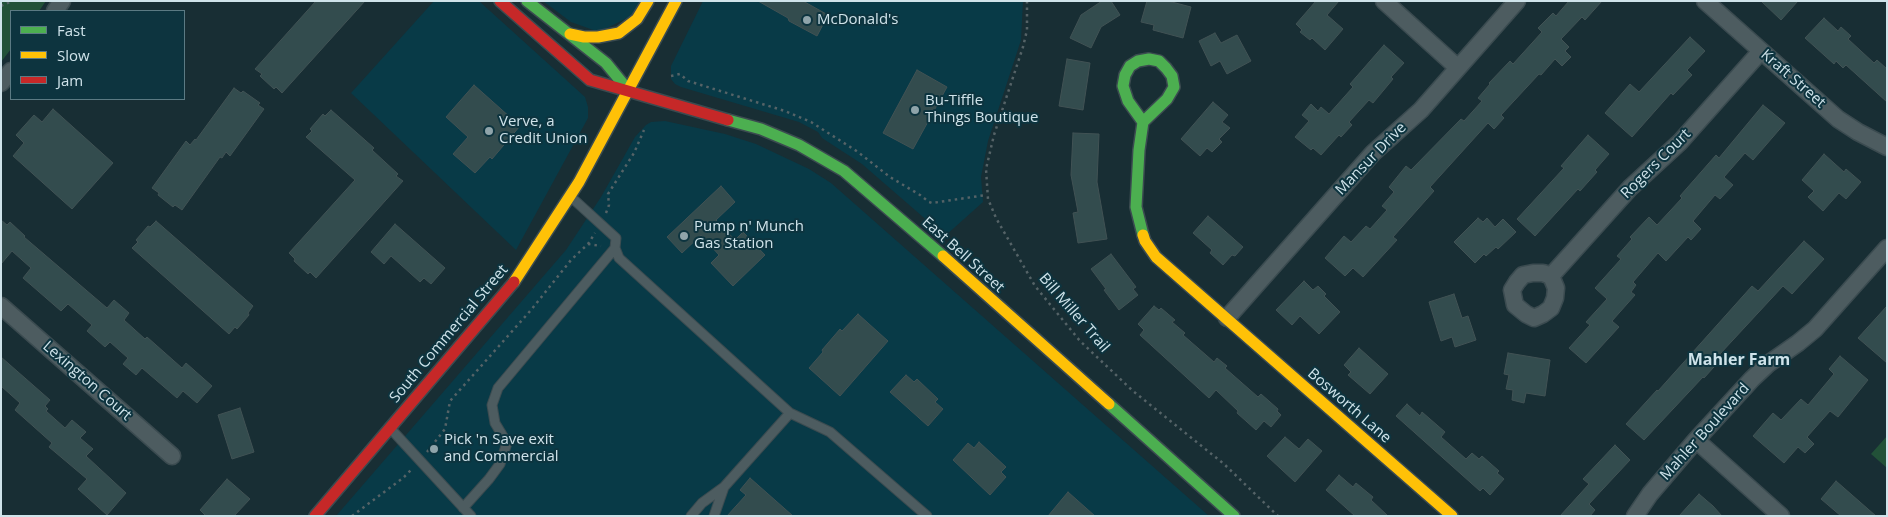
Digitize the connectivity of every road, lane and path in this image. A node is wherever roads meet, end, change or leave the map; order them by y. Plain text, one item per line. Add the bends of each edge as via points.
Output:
1 (12, 1) edge
2 (500, 1) edge
3 (527, 1) edge
4 (648, 1) edge
5 (676, 1) edge
6 (1027, 1) edge
7 (1384, 1) edge
8 (1517, 1) edge
9 (1705, 1) edge
10 (1, 6) edge
11 (570, 34) junction
12 (1760, 51) junction
13 (1458, 68) junction
14 (10, 72) edge
15 (1, 83) edge
16 (628, 90) junction
17 (1143, 122) junction
18 (644, 130) dead end
19 (1887, 147) edge
20 (570, 196) junction
21 (601, 224) junction
22 (615, 248) junction
23 (1887, 248) edge
24 (1551, 276) dead end
25 (1, 306) edge
26 (1227, 318) junction
27 (790, 413) junction
28 (390, 428) junction
29 (1696, 440) junction
30 (172, 456) dead end
31 (420, 460) junction
32 (724, 487) junction
33 (462, 508) junction
34 (315, 516) edge
35 (352, 516) edge
36 (471, 516) edge
37 (691, 516) edge
38 (714, 516) edge
39 (927, 516) edge
40 (1234, 516) edge
41 (1278, 516) edge
42 (1452, 516) edge
43 (1635, 516) edge
44 (1781, 516) edge

1 - 10 path
2 - 16 main road, East Bell Street via 590,80
3 - 11 main road
4 - 11 main road via 637,19 619,33 598,37
5 - 16 main road, South Commercial Street
6 - 41 path, Bill Miller Trail via 1027,30 1023,47 986,169 988,199 996,218 1035,286 1080,341 1134,391 1224,464
7 - 13 street
8 - 13 street, Mansur Drive
9 - 12 street, Kraft Street
11 - 16 main road via 606,63
12 - 19 street, Kraft Street via 1838,119
12 - 24 street, Rogers Court via 1680,142 1630,188
13 - 26 street, Mansur Drive via 1420,110 1373,153
14 - 15 street
16 - 20 main road, South Commercial Street
16 - 40 main road, East Bell Street via 761,129 799,145 844,171
17 - 17 main road via 1167,99 1174,86 1166,68 1159,61 1149,59 1130,66 1124,80 1128,102
17 - 26 main road, Bosworth Lane via 1136,207 1145,241 1166,267
18 - 21 path via 634,153 608,194 608,210
20 - 21 lane
20 - 28 main road, South Commercial Street via 509,290
21 - 22 lane via 616,238
21 - 31 path via 588,244 450,401 445,429
22 - 27 lane via 620,258
22 - 33 lane via 498,388 492,405 496,423 507,443 500,464
23 - 29 street, Mahler Boulevard via 1815,329 1768,364
25 - 30 street, Lexington Court
26 - 42 main road, Bosworth Lane
27 - 32 lane
27 - 39 lane via 830,432
28 - 31 lane
28 - 34 main road, South Commercial Street
29 - 43 street, Mahler Boulevard
29 - 44 street
31 - 33 lane
31 - 35 path via 403,478
32 - 37 lane via 702,503
32 - 38 lane
33 - 36 lane

